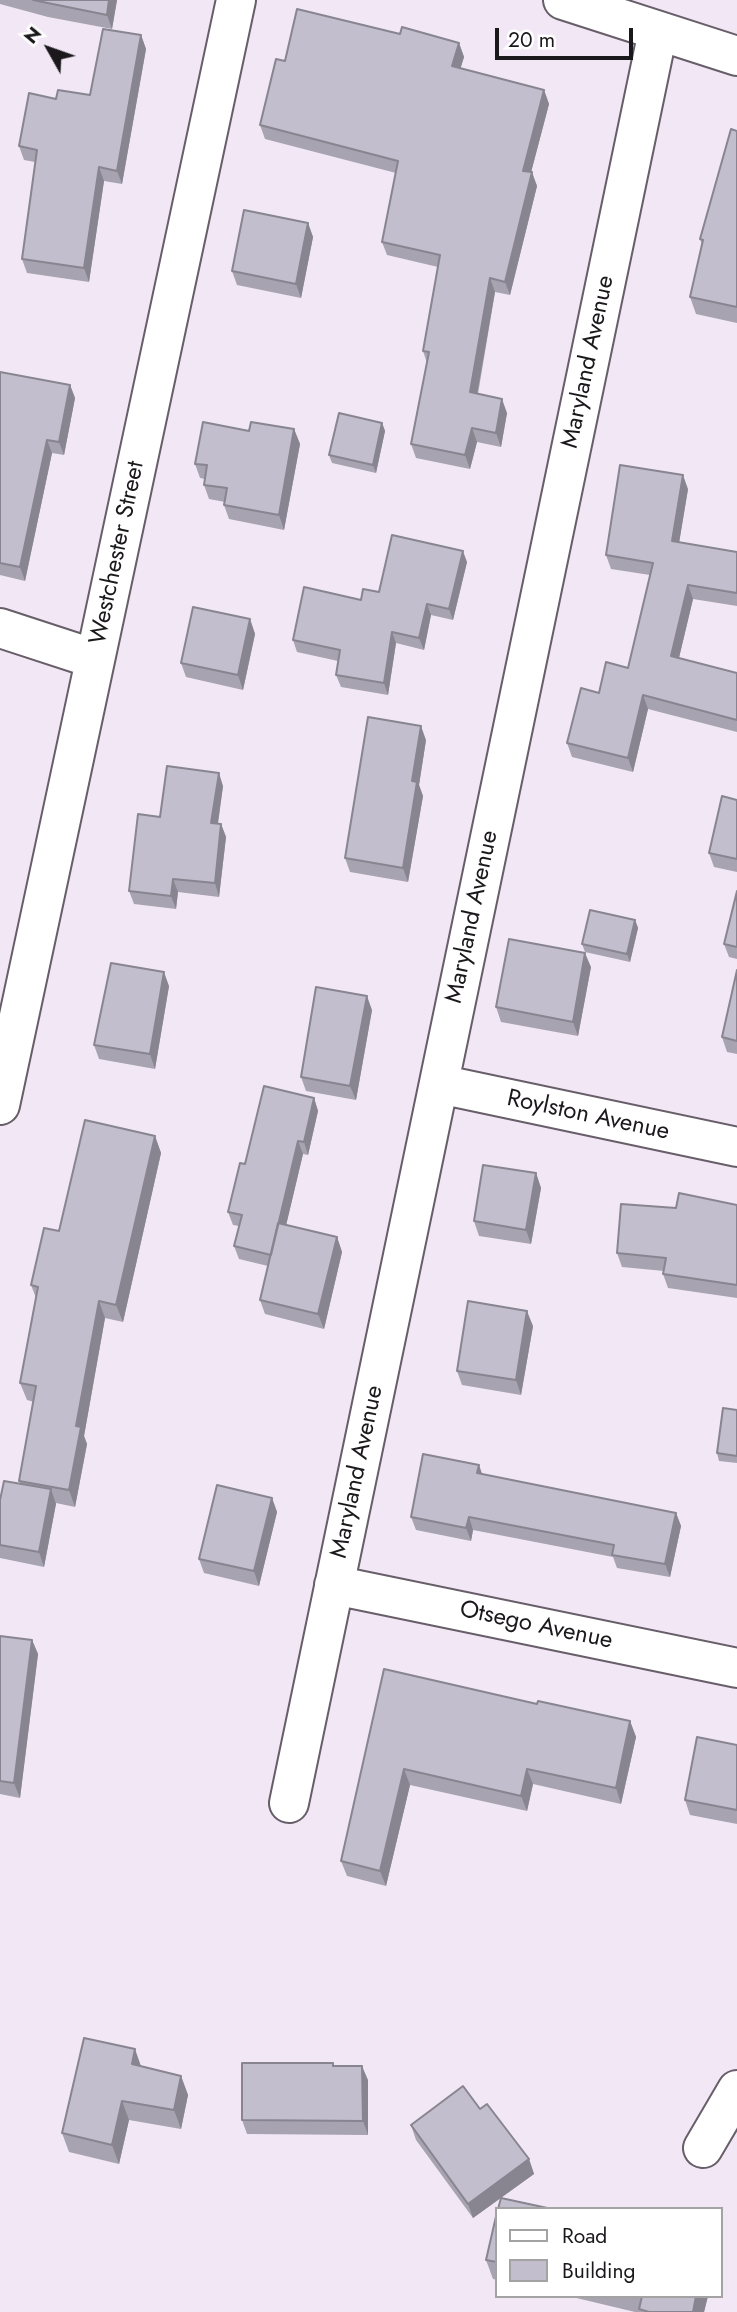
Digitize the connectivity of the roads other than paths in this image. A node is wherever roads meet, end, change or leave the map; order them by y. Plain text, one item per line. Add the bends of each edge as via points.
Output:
1 (236, 0) edge
2 (563, 0) edge
3 (658, 31) junction
4 (737, 56) edge
5 (0, 628) edge
6 (95, 659) junction
7 (439, 1084) junction
8 (0, 1105) edge
9 (737, 1147) edge
10 (334, 1585) junction
11 (737, 1668) edge
12 (289, 1803) dead end
13 (737, 2090) edge
14 (703, 2148) dead end

1 - 6 street, Westchester Street
2 - 3 street
3 - 4 street
3 - 7 street, Maryland Avenue
5 - 6 street
6 - 8 street, Westchester Street
7 - 9 street, Roylston Avenue
7 - 10 street, Maryland Avenue
10 - 11 street, Otsego Avenue
10 - 12 street, Maryland Avenue
13 - 14 street

